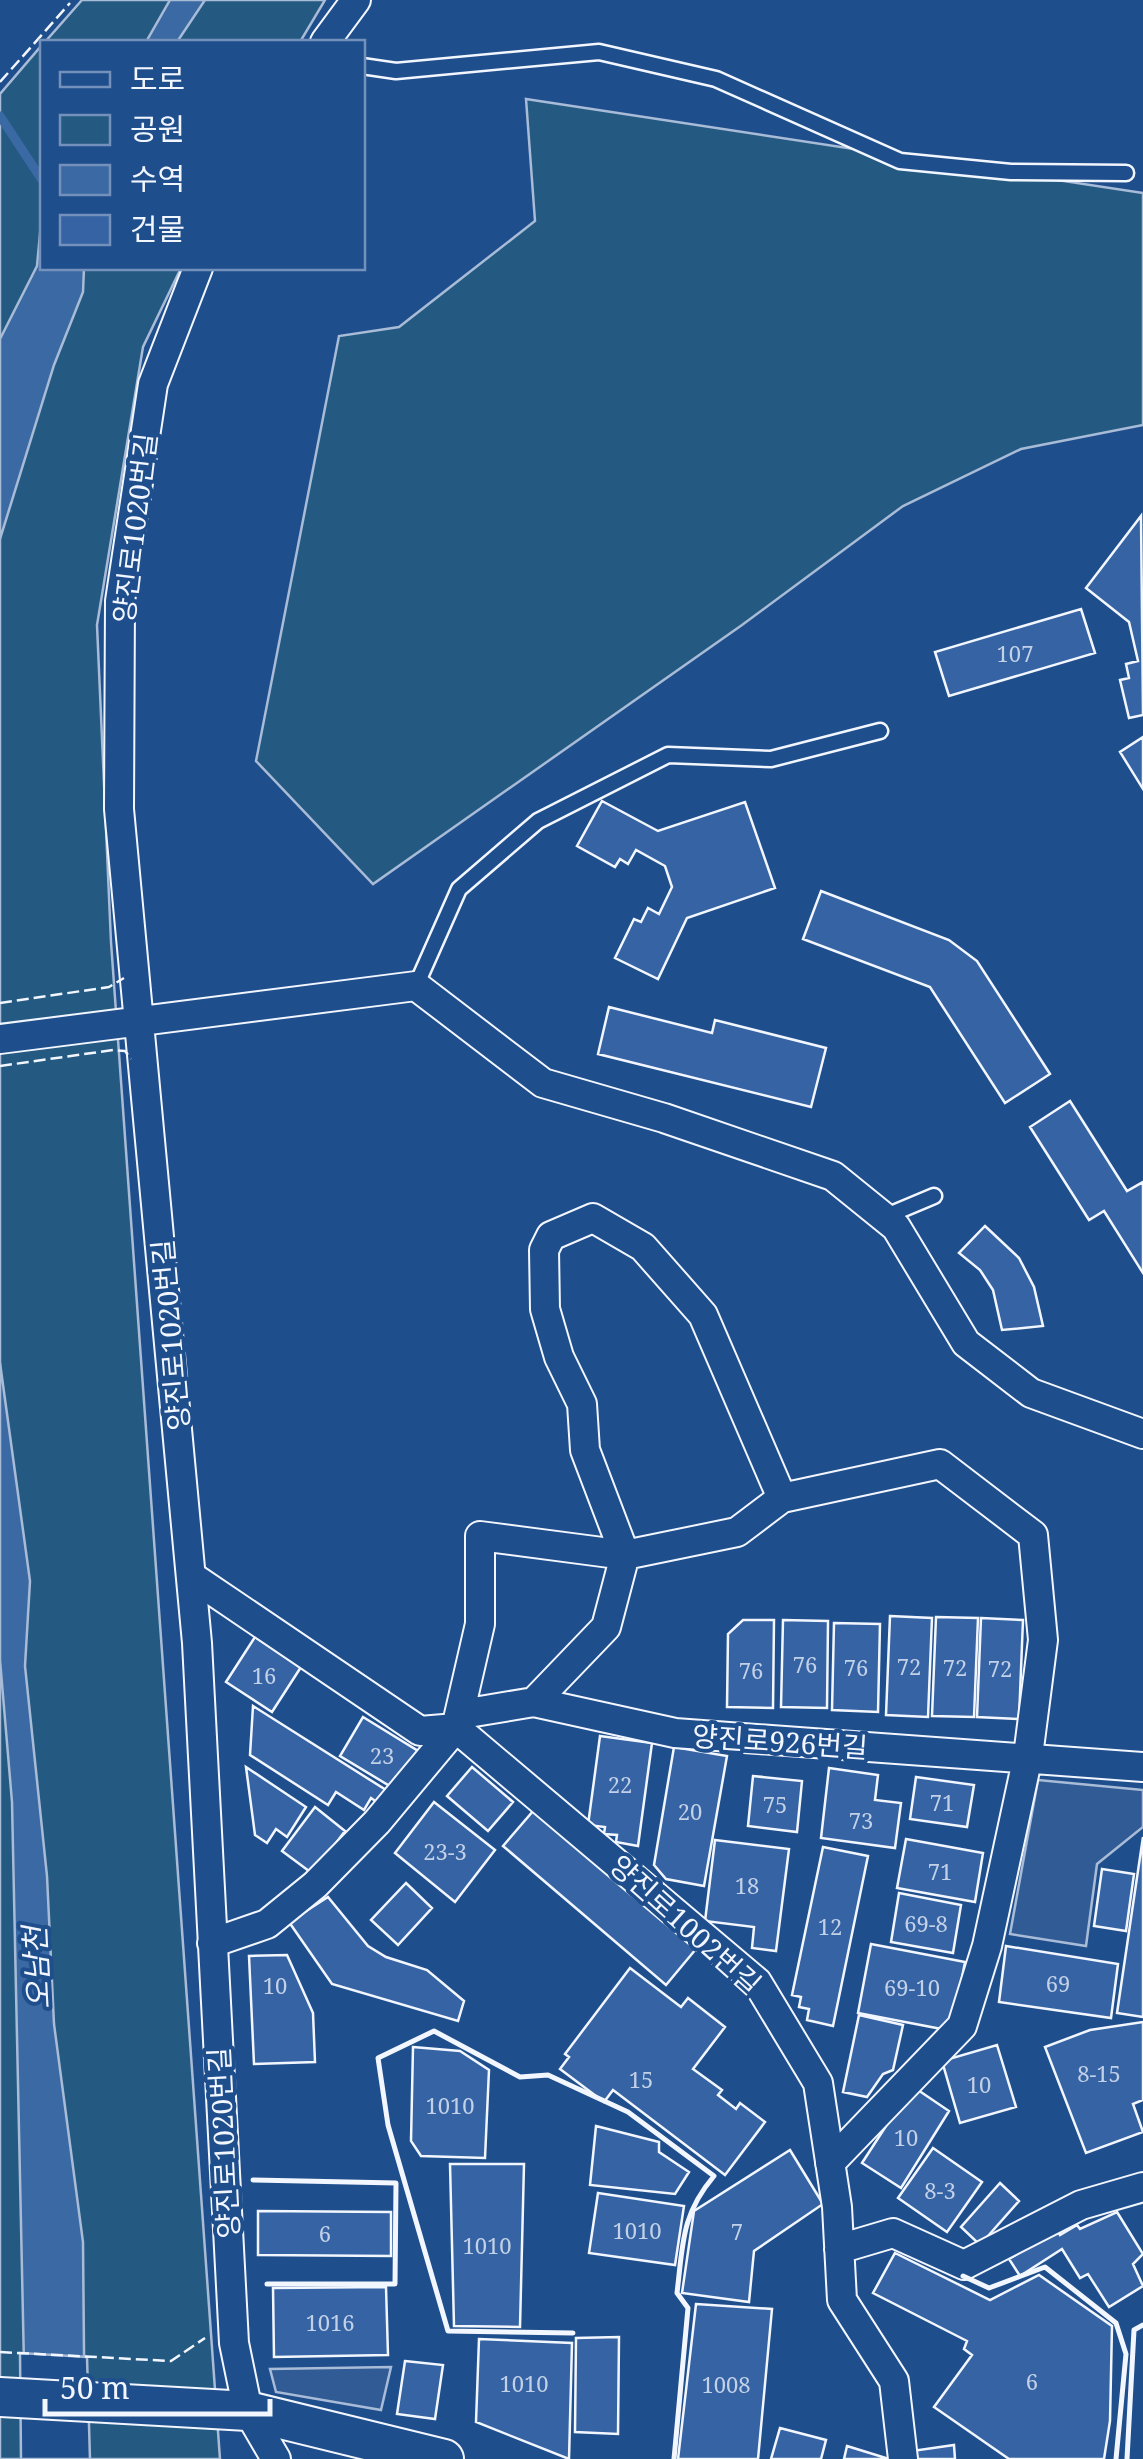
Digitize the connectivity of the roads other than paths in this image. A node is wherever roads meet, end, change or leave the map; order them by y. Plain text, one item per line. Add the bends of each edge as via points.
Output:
1 (356, 0) edge
2 (326, 40) edge
3 (365, 66) edge
4 (1126, 173) dead end
5 (197, 270) edge
6 (880, 731) dead end
7 (416, 986) junction
8 (132, 1022) junction
9 (0, 1039) edge
10 (934, 1196) dead end
11 (884, 1218) junction
12 (1143, 1434) edge
13 (782, 1498) junction
14 (625, 1555) junction
15 (191, 1576) junction
16 (534, 1702) junction
17 (456, 1728) junction
18 (1028, 1756) junction
19 (1143, 1766) edge
20 (212, 1943) junction
21 (830, 2163) junction
22 (1143, 2187) edge
23 (839, 2249) junction
24 (0, 2397) edge
25 (248, 2411) junction
26 (276, 2459) edge
27 (444, 2459) edge
28 (903, 2459) edge

1 - 2 street
3 - 4 lane via 414,70 600,52 716,79 900,161 1011,172
5 - 8 street, 양진로1020번길 via 153,384 120,601 119,809
6 - 7 lane via 771,759 668,755 538,822 459,889
7 - 8 street
7 - 11 street via 543,1083 833,1176
8 - 9 street
8 - 15 street, 양진로1020번길
10 - 11 lane
11 - 12 street via 896,1227 966,1343 1031,1394
13 - 14 street via 737,1532
13 - 14 street via 704,1315 643,1247 593,1218 550,1236 544,1309 582,1404 585,1450
13 - 18 street via 940,1464 1033,1534 1043,1640
14 - 16 street via 606,1626
14 - 17 street via 480,1536 480,1624
15 - 17 street via 420,1731
15 - 20 street, 양진로1020번길
16 - 17 street, 양진로926번길 via 468,1713
16 - 18 street, 양진로926번길 via 676,1733
17 - 20 street via 315,1884 267,1924
17 - 21 street, 양진로1002번길 via 757,1982 818,2083
18 - 19 street, 양진로926번길
18 - 21 street via 987,1946 962,2026
20 - 25 street, 양진로1020번길 via 234,2343
21 - 23 street, 양진로1002번길
22 - 23 street via 1081,2205 964,2265 893,2233
23 - 28 street, 양진로1002번길 via 842,2300 894,2381
24 - 25 main road
25 - 26 street, 양진로1020번길
25 - 27 main road

